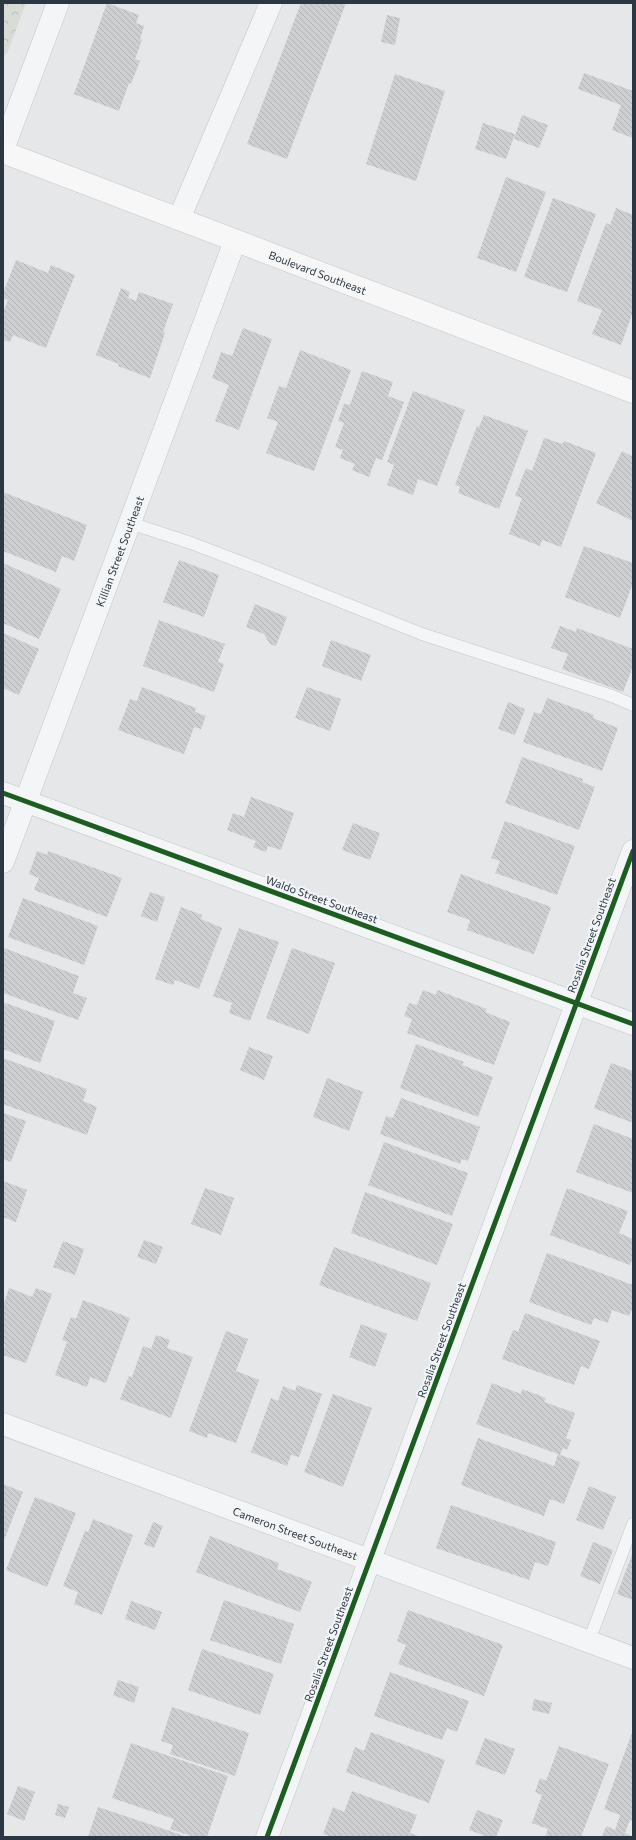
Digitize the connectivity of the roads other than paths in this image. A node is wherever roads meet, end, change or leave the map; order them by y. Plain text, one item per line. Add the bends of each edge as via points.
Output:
1 (58, 3) edge
2 (271, 3) edge
3 (3, 149) edge
4 (3, 152) edge
5 (179, 219) junction
6 (235, 241) junction
7 (632, 390) edge
8 (130, 524) junction
9 (633, 704) edge
10 (3, 793) edge
11 (26, 802) junction
12 (633, 851) edge
13 (3, 862) edge
14 (577, 1003) junction
15 (633, 1024) edge
16 (3, 1424) edge
17 (633, 1524) edge
18 (370, 1560) junction
19 (589, 1641) junction
20 (633, 1658) edge
21 (267, 1837) edge

1 - 3 street
2 - 5 street
4 - 5 main road, Boulevard Southeast
5 - 6 main road, Boulevard Southeast
6 - 7 main road, Boulevard Southeast
6 - 8 street, Killian Street Southeast
8 - 9 lane via 191,543 422,634
8 - 11 street, Killian Street Southeast
10 - 11 street, Waldo Street Southeast
11 - 13 street, Killian Street Southeast
11 - 14 street, Waldo Street Southeast
12 - 14 street, Rosalia Street Southeast
14 - 15 street, Waldo Street Southeast
14 - 18 street, Rosalia Street Southeast
16 - 18 street, Cameron Street Southeast
17 - 19 lane
18 - 19 street, Cameron Street Southeast
18 - 21 street, Rosalia Street Southeast
19 - 20 street, Cameron Street Southeast

